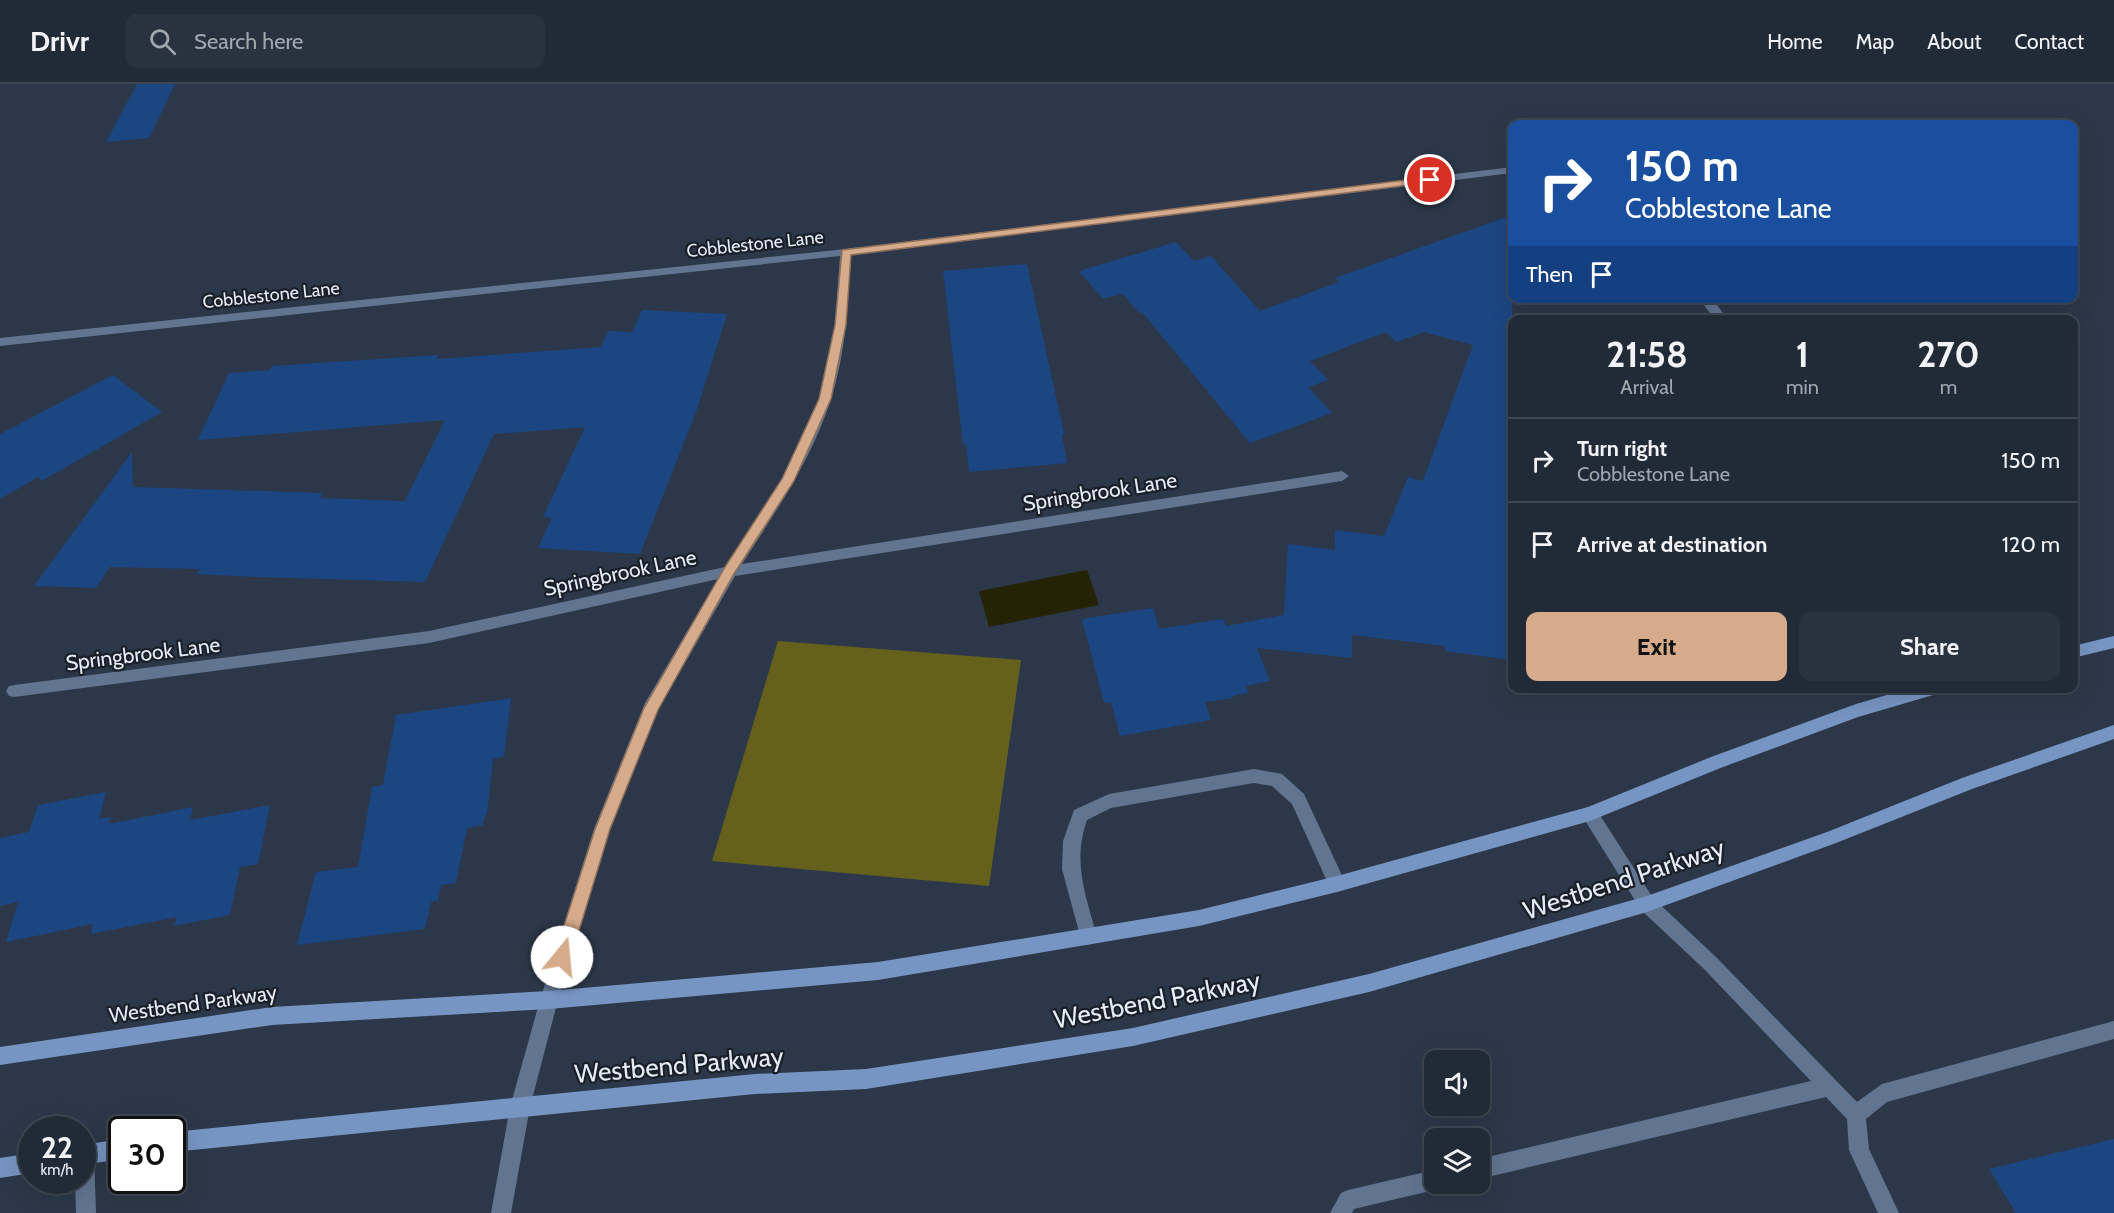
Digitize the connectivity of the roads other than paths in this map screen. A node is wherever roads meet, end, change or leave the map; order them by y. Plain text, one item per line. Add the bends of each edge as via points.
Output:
1 (1508, 170) edge
2 (846, 252) junction
3 (1709, 303) edge
4 (1718, 315) edge
5 (0, 342) edge
6 (1342, 477) dead end
7 (730, 571) junction
8 (2114, 642) edge
9 (2078, 651) edge
10 (14, 691) dead end
11 (1918, 693) edge
12 (2114, 732) edge
13 (1590, 814) junction
14 (1337, 884) junction
15 (1647, 904) junction
16 (1088, 937) junction
17 (549, 1000) junction
18 (2114, 1030) edge
19 (0, 1056) edge
20 (1828, 1087) junction
21 (520, 1107) junction
22 (1856, 1115) junction
23 (186, 1140) edge
24 (18, 1165) edge
25 (1490, 1166) edge
26 (0, 1168) edge
27 (1424, 1182) edge
28 (85, 1194) edge
29 (86, 1213) edge
30 (501, 1213) edge
31 (1340, 1213) edge
32 (1889, 1213) edge

1 - 2 street, Cobblestone Lane
2 - 5 street, Cobblestone Lane
2 - 7 street via 841,325 825,399 788,481
3 - 4 street
6 - 7 street, Springbrook Lane
7 - 10 street, Springbrook Lane via 429,637
7 - 17 street via 651,708 602,829
8 - 9 street
11 - 13 street, Westbend Parkway via 1856,711 1717,762
12 - 15 street, Westbend Parkway
13 - 14 street, Westbend Parkway
13 - 15 street
14 - 16 street, Westbend Parkway via 1199,918
14 - 16 street via 1298,800 1276,779 1254,776 1109,801 1080,814 1071,841 1071,869
15 - 20 street via 1710,963
15 - 21 street, Westbend Parkway via 1368,983 1133,1037 866,1079 756,1084
16 - 17 street, Westbend Parkway via 878,971
17 - 19 street, Westbend Parkway via 272,1016
17 - 21 street
18 - 22 street via 1882,1094
20 - 22 street
20 - 25 street
21 - 23 street, Westbend Parkway
21 - 30 street
22 - 32 street via 1859,1150
24 - 26 street
27 - 31 street via 1348,1200
28 - 29 street

